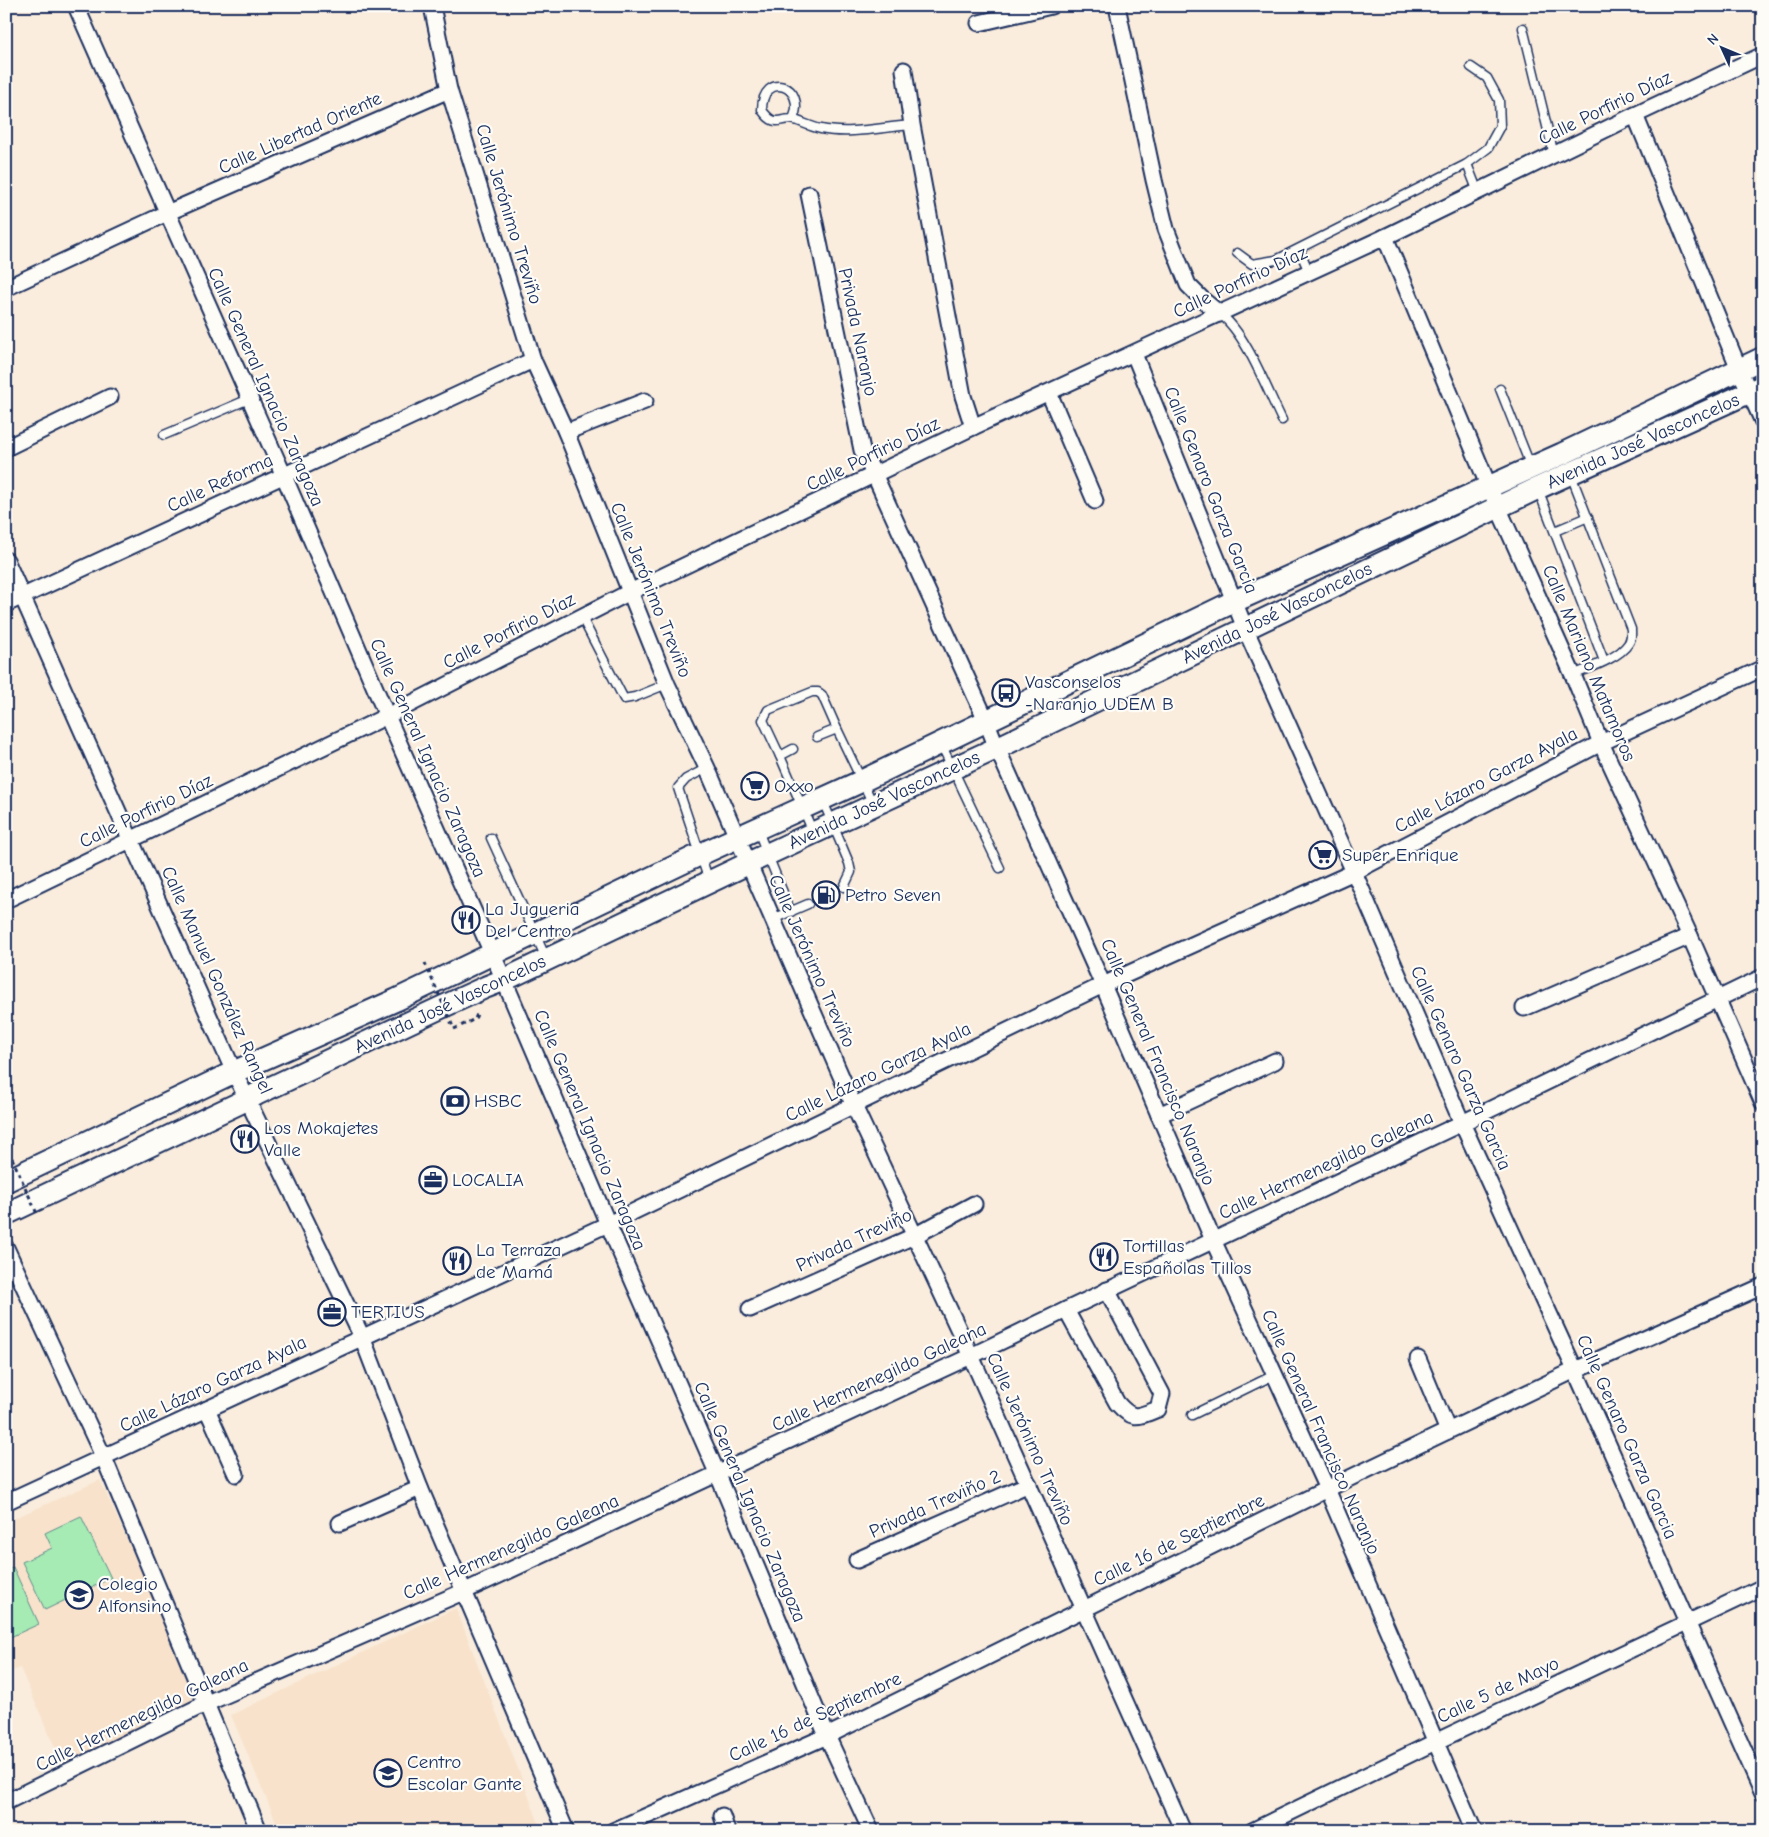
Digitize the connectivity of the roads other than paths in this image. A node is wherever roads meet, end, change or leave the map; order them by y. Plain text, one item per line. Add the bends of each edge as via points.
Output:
1 (76, 6) edge
2 (432, 6) edge
3 (1051, 6) edge
4 (1117, 6) edge
5 (979, 23) dead end
6 (1523, 28) dead end
7 (1763, 55) edge
8 (1471, 67) dead end
9 (904, 70) dead end
10 (450, 90) junction
11 (1635, 114) junction
12 (793, 120) junction
13 (912, 125) junction
14 (1554, 155) junction
15 (1467, 164) junction
16 (1478, 192) junction
17 (808, 194) dead end
18 (167, 213) junction
19 (1385, 236) junction
20 (1299, 249) junction
21 (1237, 253) dead end
22 (1309, 272) junction
23 (6, 288) edge
24 (1220, 314) junction
25 (1134, 354) junction
26 (1763, 358) edge
27 (533, 360) junction
28 (1739, 369) junction
29 (1500, 389) dead end
30 (1756, 390) edge
31 (1049, 393) junction
32 (110, 397) dead end
33 (249, 399) junction
34 (645, 401) dead end
35 (1282, 420) dead end
36 (1763, 422) edge
37 (973, 428) junction
38 (566, 432) junction
39 (164, 434) dead end
40 (6, 448) edge
41 (1566, 464) junction
42 (284, 476) junction
43 (875, 476) junction
44 (1535, 478) junction
45 (1490, 487) junction
46 (1095, 501) dead end
47 (1499, 507) junction
48 (1588, 518) junction
49 (1554, 532) junction
50 (6, 560) edge
51 (630, 592) junction
52 (23, 596) junction
53 (1235, 601) junction
54 (6, 604) edge
55 (581, 616) junction
56 (1245, 628) junction
57 (1604, 661) junction
58 (1763, 668) edge
59 (1573, 675) junction
60 (668, 684) junction
61 (387, 716) junction
62 (986, 720) junction
63 (837, 729) junction
64 (817, 737) dead end
65 (941, 743) junction
66 (1601, 743) junction
67 (997, 748) junction
68 (793, 749) dead end
69 (780, 756) junction
70 (952, 767) junction
71 (706, 768) junction
72 (862, 781) junction
73 (822, 800) junction
74 (873, 805) junction
75 (802, 809) junction
76 (833, 824) junction
77 (757, 829) junction
78 (813, 833) junction
79 (491, 838) dead end
80 (736, 838) junction
81 (132, 840) junction
82 (768, 854) junction
83 (699, 855) junction
84 (748, 864) junction
85 (1000, 868) dead end
86 (1354, 872) junction
87 (709, 883) junction
88 (844, 887) dead end
89 (6, 900) edge
90 (808, 904) dead end
91 (791, 912) junction
92 (773, 919) junction
93 (535, 933) junction
94 (1690, 936) junction
95 (492, 953) junction
96 (547, 960) junction
97 (1763, 977) edge
98 (504, 980) junction
99 (1103, 985) junction
100 (1716, 999) junction
101 (1524, 1008) dead end
102 (1275, 1061) dead end
103 (234, 1072) junction
104 (248, 1099) junction
105 (1763, 1103) edge
106 (854, 1106) junction
107 (1159, 1114) junction
108 (1462, 1123) junction
109 (6, 1181) edge
110 (974, 1204) dead end
111 (6, 1214) edge
112 (608, 1224) junction
113 (914, 1236) junction
114 (1213, 1240) junction
115 (6, 1248) edge
116 (1763, 1286) edge
117 (1107, 1290) junction
118 (750, 1309) dead end
119 (1066, 1310) junction
120 (362, 1337) junction
121 (971, 1356) junction
122 (1418, 1359) dead end
123 (1575, 1370) junction
124 (1274, 1375) junction
125 (207, 1409) junction
126 (1192, 1415) dead end
127 (1448, 1431) junction
128 (104, 1458) junction
129 (236, 1474) dead end
130 (718, 1475) junction
131 (1029, 1484) junction
132 (420, 1488) junction
133 (1327, 1489) junction
134 (6, 1502) edge
135 (340, 1523) dead end
136 (857, 1560) dead end
137 (1763, 1587) edge
138 (465, 1591) junction
139 (1084, 1610) junction
140 (1688, 1623) junction
141 (205, 1704) junction
142 (828, 1736) junction
143 (1435, 1742) junction
144 (1763, 1793) edge
145 (6, 1802) edge
146 (722, 1816) dead end
147 (259, 1831) edge
148 (566, 1831) edge
149 (613, 1831) edge
150 (728, 1831) edge
151 (870, 1831) edge
152 (1183, 1831) edge
153 (1252, 1831) edge
154 (1474, 1831) edge

1 - 18 street, Calle General Ignacio Zaragoza
2 - 10 street, Calle Jerónimo Treviño
3 - 5 street
4 - 24 street via 1166,229 1188,285
6 - 14 lane
7 - 11 street, Calle Porfirio Díaz
8 - 15 lane via 1488,78 1499,100 1500,126 1488,148
9 - 13 street
10 - 18 street, Calle Libertad Oriente
10 - 27 street, Calle Jerónimo Treviño
11 - 14 street, Calle Porfirio Díaz
11 - 28 street
12 - 12 lane via 797,110 792,92 775,86 766,91 762,99 765,115 777,122
12 - 13 lane via 819,129 847,131
13 - 37 street via 963,396
14 - 16 street, Calle Porfirio Díaz
15 - 16 lane
15 - 20 lane
16 - 19 street, Calle Porfirio Díaz
17 - 43 street, Privada Naranjo via 862,450
18 - 23 street, Calle Libertad Oriente
18 - 33 street, Calle General Ignacio Zaragoza
19 - 22 street, Calle Porfirio Díaz
19 - 45 street, Calle Mariano Matamoros
20 - 21 lane via 1276,260 1252,264
20 - 22 lane
22 - 24 street, Calle Porfirio Díaz
24 - 25 street, Calle Porfirio Díaz
24 - 35 lane via 1242,337
25 - 31 street, Calle Porfirio Díaz
25 - 53 street, Calle Genaro Garza Garcia
26 - 28 main road, Avenida José Vasconcelos
27 - 38 street, Calle Jerónimo Treviño
27 - 42 street, Calle Reforma
28 - 30 street
28 - 41 main road, Avenida José Vasconcelos
29 - 44 lane
30 - 36 street
30 - 41 main road, Avenida José Vasconcelos
31 - 37 street, Calle Porfirio Díaz
31 - 46 street
32 - 40 street
33 - 39 lane
33 - 42 street, Calle General Ignacio Zaragoza
34 - 38 street
37 - 43 street, Calle Porfirio Díaz
38 - 51 street, Calle Jerónimo Treviño
41 - 44 main road, Avenida José Vasconcelos
41 - 48 lane
42 - 52 street, Calle Reforma
42 - 61 street, Calle General Ignacio Zaragoza
43 - 51 street, Calle Porfirio Díaz
43 - 62 street, Calle General Francisco Naranjo
44 - 45 main road, Avenida José Vasconcelos
44 - 47 main road, Avenida José Vasconcelos
44 - 49 lane
45 - 47 street, Calle Mariano Matamoros
45 - 53 main road, Avenida José Vasconcelos
47 - 56 main road, Avenida José Vasconcelos
47 - 59 street, Calle Mariano Matamoros
48 - 49 lane
48 - 57 lane via 1632,637 1622,651
49 - 57 lane
50 - 52 street, Calle Manuel González Rangel
51 - 55 street, Calle Porfirio Díaz
51 - 60 street, Calle Jerónimo Treviño
52 - 54 street, Calle Reforma
52 - 81 street, Calle Manuel González Rangel
53 - 56 street, Calle Genaro Garza Garcia
53 - 62 main road, Avenida José Vasconcelos
55 - 60 lane via 624,699
55 - 61 street, Calle Porfirio Díaz
56 - 67 main road, Avenida José Vasconcelos
56 - 86 street, Calle Genaro Garza Garcia
57 - 59 lane
58 - 66 street, Calle Lázaro Garza Ayala
59 - 66 street, Calle Mariano Matamoros
60 - 71 street, Calle Jerónimo Treviño
61 - 81 street, Calle Porfirio Díaz
61 - 95 street, Calle General Ignacio Zaragoza
62 - 65 main road, Avenida José Vasconcelos
62 - 67 street, Calle General Francisco Naranjo
63 - 64 lane
63 - 69 lane via 818,692 768,710 763,720
63 - 72 lane
65 - 70 lane
65 - 72 main road, Avenida José Vasconcelos
66 - 86 street, Calle Lázaro Garza Ayala
66 - 94 street, Calle Mariano Matamoros
67 - 70 main road, Avenida José Vasconcelos
67 - 99 street, Calle General Francisco Naranjo
68 - 69 lane
69 - 75 lane
70 - 74 main road, Avenida José Vasconcelos
70 - 85 lane
71 - 80 street, Calle Jerónimo Treviño
71 - 83 lane via 686,779 678,788
72 - 73 main road, Avenida José Vasconcelos
72 - 74 lane
73 - 75 main road, Avenida José Vasconcelos
73 - 76 lane
74 - 76 main road, Avenida José Vasconcelos
75 - 77 main road, Avenida José Vasconcelos
75 - 78 lane
76 - 78 main road, Avenida José Vasconcelos
76 - 88 lane via 851,872
77 - 80 main road, Avenida José Vasconcelos
77 - 82 lane
78 - 82 main road, Avenida José Vasconcelos
79 - 93 lane
80 - 83 main road, Avenida José Vasconcelos
80 - 84 street, Calle Jerónimo Treviño
81 - 89 street, Calle Porfirio Díaz
81 - 103 street, Calle Manuel González Rangel
82 - 84 main road, Avenida José Vasconcelos
82 - 91 lane
83 - 87 lane
83 - 93 main road, Avenida José Vasconcelos
84 - 87 main road, Avenida José Vasconcelos
84 - 92 street, Calle Jerónimo Treviño
86 - 99 street, Calle Lázaro Garza Ayala
86 - 108 street, Calle Genaro Garza Garcia
87 - 96 main road, Avenida José Vasconcelos
90 - 91 lane
91 - 92 lane
92 - 106 street, Calle Jerónimo Treviño
93 - 95 main road, Avenida José Vasconcelos
93 - 96 lane
94 - 100 street, Calle Mariano Matamoros
94 - 101 street
95 - 98 street, Calle General Ignacio Zaragoza
95 - 103 main road, Avenida José Vasconcelos
96 - 98 main road, Avenida José Vasconcelos
97 - 100 street, Calle Hermenegildo Galeana
98 - 104 main road, Avenida José Vasconcelos
98 - 112 street, Calle General Ignacio Zaragoza
99 - 106 street, Calle Lázaro Garza Ayala
99 - 107 street, Calle General Francisco Naranjo
100 - 105 street, Calle Mariano Matamoros
100 - 108 street, Calle Hermenegildo Galeana
102 - 107 street
103 - 104 street, Calle Manuel González Rangel
103 - 109 main road, Avenida José Vasconcelos
104 - 111 main road, Avenida José Vasconcelos
104 - 120 street, Calle Manuel González Rangel
106 - 112 street, Calle Lázaro Garza Ayala
106 - 113 street, Calle Jerónimo Treviño
107 - 114 street, Calle General Francisco Naranjo
108 - 114 street, Calle Hermenegildo Galeana
108 - 123 street, Calle Genaro Garza Garcia
110 - 113 street, Privada Treviño
112 - 120 street, Calle Lázaro Garza Ayala
112 - 130 street, Calle General Ignacio Zaragoza
113 - 118 street, Privada Treviño
113 - 121 street, Calle Jerónimo Treviño
114 - 117 street, Calle Hermenegildo Galeana
114 - 124 street, Calle General Francisco Naranjo
115 - 128 street
116 - 123 street, Calle 16 de Septiembre
117 - 119 street, Calle Hermenegildo Galeana
117 - 119 street via 1162,1394 1158,1409 1137,1417 1127,1414 1117,1402
119 - 121 street, Calle Hermenegildo Galeana
120 - 125 street, Calle Lázaro Garza Ayala
120 - 132 street, Calle Manuel González Rangel
121 - 130 street, Calle Hermenegildo Galeana
121 - 131 street, Calle Jerónimo Treviño
122 - 127 street
123 - 127 street, Calle 16 de Septiembre
123 - 140 street, Calle Genaro Garza Garcia
124 - 126 lane
124 - 133 street, Calle General Francisco Naranjo
125 - 128 street, Calle Lázaro Garza Ayala
125 - 129 street
127 - 133 street, Calle 16 de Septiembre
128 - 134 street, Calle Lázaro Garza Ayala
128 - 141 street
130 - 138 street, Calle Hermenegildo Galeana
130 - 142 street, Calle General Ignacio Zaragoza
131 - 136 street, Privada Treviño 2
131 - 139 street, Calle Jerónimo Treviño
132 - 135 street
132 - 138 street, Calle Manuel González Rangel
133 - 139 street, Calle 16 de Septiembre
133 - 143 street, Calle General Francisco Naranjo
137 - 140 street, Calle 5 de Mayo
138 - 141 street, Calle Hermenegildo Galeana
138 - 148 street, Calle Manuel González Rangel
139 - 142 street, Calle 16 de Septiembre
139 - 152 street, Calle Jerónimo Treviño
140 - 143 street, Calle 5 de Mayo
140 - 144 street, Calle Genaro Garza Garcia
141 - 145 street, Calle Hermenegildo Galeana
141 - 147 street
142 - 149 street, Calle 16 de Septiembre
142 - 151 street, Calle General Ignacio Zaragoza
143 - 153 street, Calle 5 de Mayo
143 - 154 street, Calle General Francisco Naranjo
146 - 150 street

